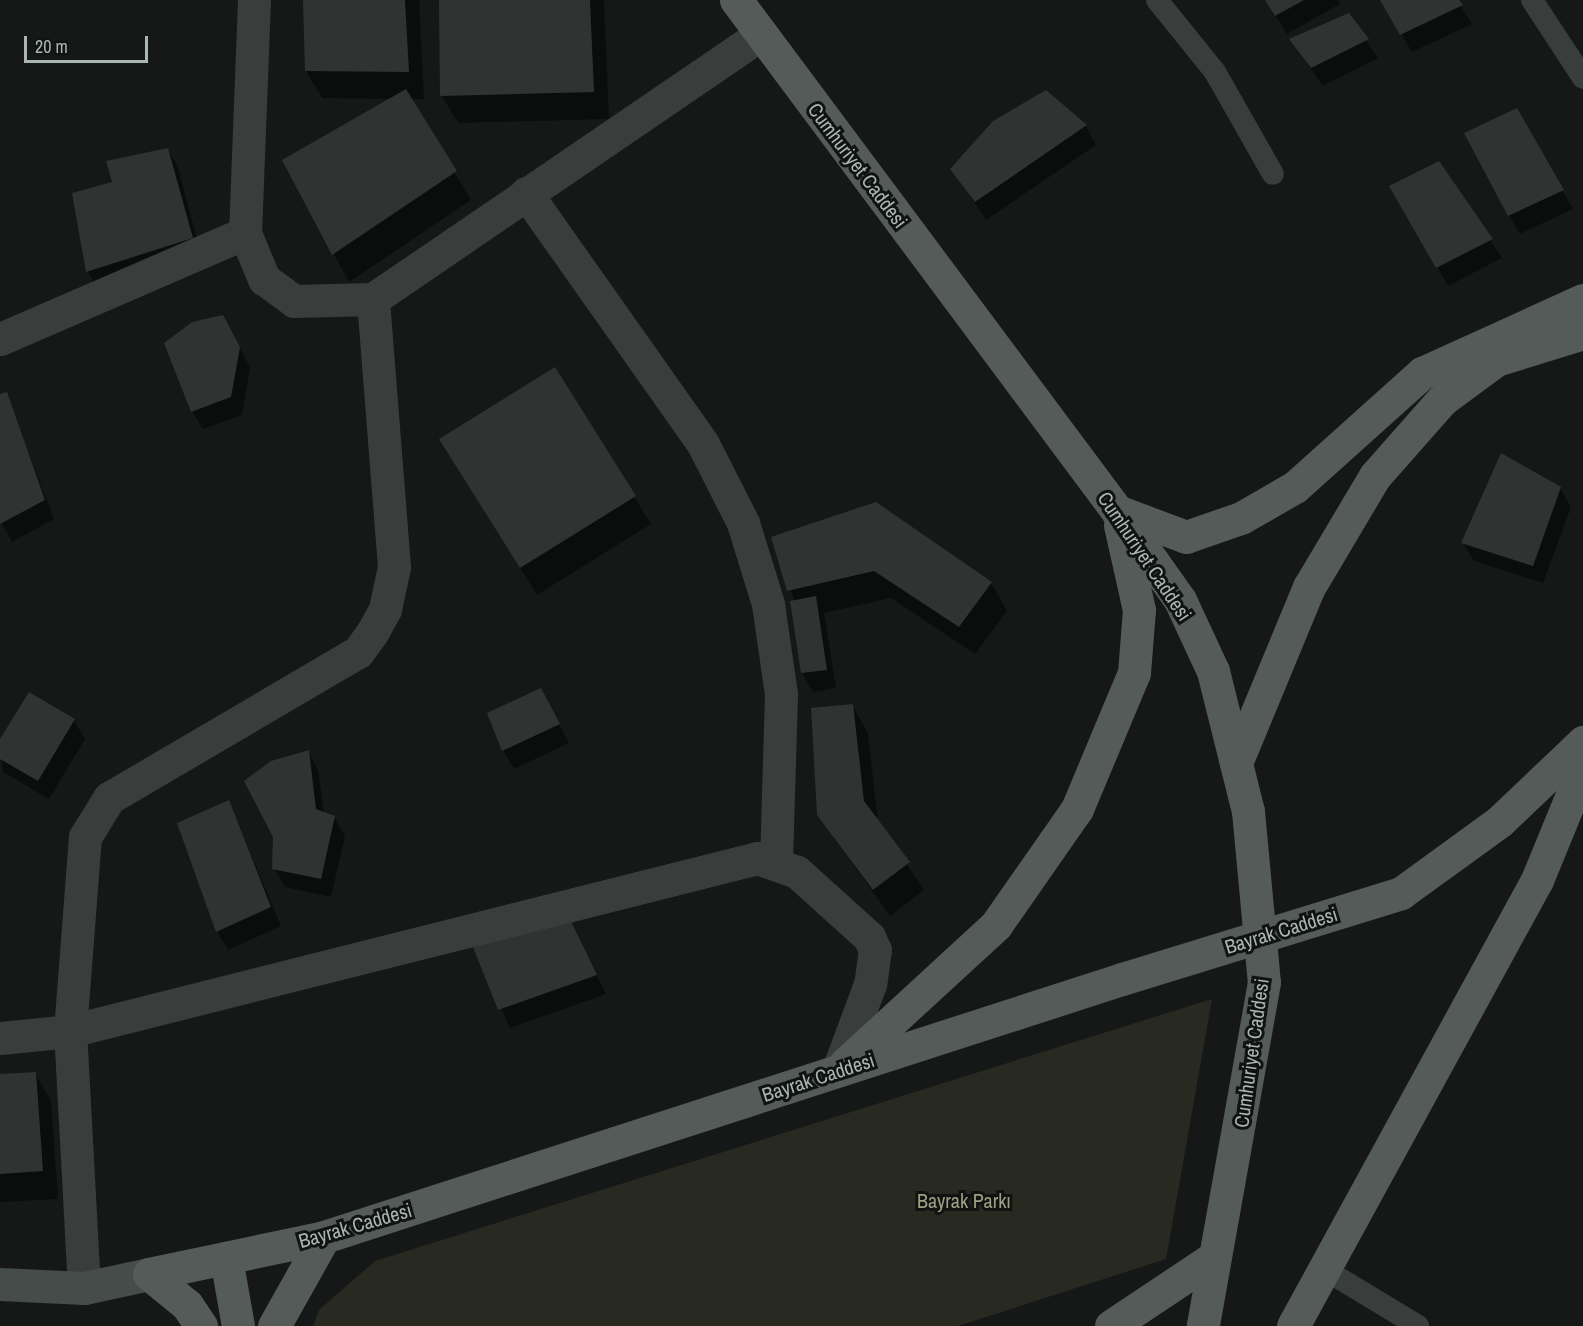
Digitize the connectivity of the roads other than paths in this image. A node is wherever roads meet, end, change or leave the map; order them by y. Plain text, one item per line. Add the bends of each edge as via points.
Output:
1 (254, 0) edge
2 (736, 0) edge
3 (1157, 0) edge
4 (1532, 0) edge
5 (761, 34) junction
6 (1583, 78) edge
7 (1273, 174) dead end
8 (526, 193) junction
9 (245, 233) junction
10 (373, 299) junction
11 (1581, 310) edge
12 (0, 339) edge
13 (1117, 511) junction
14 (1583, 742) edge
15 (1236, 763) junction
16 (1583, 768) edge
17 (776, 861) junction
18 (70, 1031) junction
19 (0, 1038) edge
20 (838, 1070) junction
21 (324, 1237) junction
22 (226, 1258) junction
23 (1213, 1258) junction
24 (1324, 1269) junction
25 (149, 1274) junction
26 (0, 1284) edge
27 (84, 1288) junction
28 (201, 1326) edge
29 (238, 1326) edge
30 (274, 1326) edge
31 (1111, 1326) edge
32 (1203, 1326) edge
33 (1293, 1326) edge
34 (1418, 1326) edge

1 - 9 street
2 - 5 main road, Cumhuriyet Caddesi
3 - 7 lane via 1215,72
4 - 6 lane
5 - 8 street
5 - 13 main road, Cumhuriyet Caddesi
8 - 10 street
8 - 17 street via 703,444 743,523 768,604 781,694
9 - 10 street via 264,279 294,301
9 - 12 street
10 - 18 street via 393,545 385,609 358,652 100,807 79,856
11 - 13 main road via 1422,373 1295,487 1241,518 1186,537
11 - 15 main road via 1496,360 1442,400 1376,476 1309,587
13 - 15 main road, Cumhuriyet Caddesi via 1185,611 1213,671
13 - 20 main road via 1139,610 1134,673 1077,809 996,925
14 - 20 main road, Bayrak Caddesi, bridge via 1500,820 1401,893
15 - 23 main road, Cumhuriyet Caddesi via 1248,811 1264,982
16 - 24 main road via 1537,880
17 - 18 street via 727,861
17 - 20 street via 796,872 869,937 875,950 870,984
18 - 19 street
18 - 27 street
20 - 21 main road, Bayrak Caddesi
21 - 22 main road, Bayrak Caddesi
21 - 30 main road
22 - 25 main road, Bayrak Caddesi
22 - 29 main road
23 - 31 main road
23 - 32 main road, Cumhuriyet Caddesi
24 - 33 main road
24 - 34 lane
25 - 27 street, Bayrak Caddesi
25 - 28 main road via 187,1305
26 - 27 street, Bayrak Caddesi

